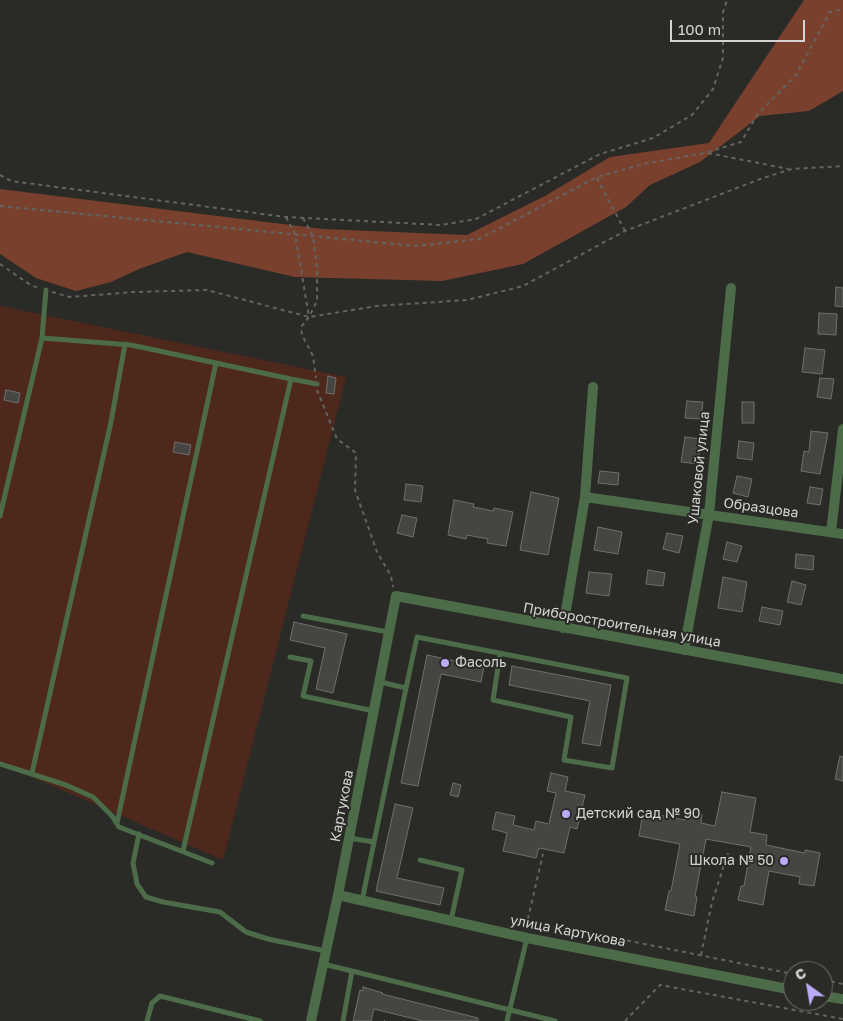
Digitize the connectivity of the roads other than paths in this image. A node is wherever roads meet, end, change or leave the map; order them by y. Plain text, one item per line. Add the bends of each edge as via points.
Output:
1 (731, 288) dead end
2 (46, 290) road end
3 (42, 338) junction
4 (125, 344) junction
5 (216, 363) junction
6 (291, 379) junction
7 (317, 384) road end
8 (593, 388) dead end
9 (843, 429) edge
10 (585, 497) junction
11 (710, 514) junction
12 (0, 516) edge
13 (831, 532) junction
14 (843, 534) edge
15 (396, 596) joint
16 (303, 616) dead end
17 (563, 628) junction
18 (388, 632) junction
19 (684, 650) junction
20 (500, 654) junction
21 (290, 657) dead end
22 (843, 679) edge
23 (380, 682) junction
24 (406, 688) junction
25 (375, 711) junction
26 (0, 764) edge
27 (32, 774) junction
28 (117, 823) junction
29 (138, 834) junction
30 (349, 838) junction
31 (374, 842) junction
32 (183, 851) junction
33 (420, 860) dead end
34 (212, 863) dead end
35 (338, 895) junction
36 (362, 901) junction
37 (450, 921) junction
38 (526, 937) junction
39 (326, 951) junction
40 (323, 964) junction
41 (352, 971) junction
42 (783, 988) edge
43 (511, 1011) junction
44 (147, 1021) edge
45 (260, 1021) edge
46 (311, 1021) edge
47 (343, 1021) edge
48 (508, 1021) edge
49 (555, 1021) edge

1 - 11 street, Ушаковой улица
2 - 3 lane
3 - 4 lane
3 - 12 lane
4 - 5 lane
4 - 27 lane via 111,422
5 - 6 lane
5 - 28 lane
6 - 7 lane
6 - 32 lane
8 - 10 street
9 - 13 street
10 - 11 street, Образцова
10 - 17 street
11 - 13 street, Образцова
11 - 19 street, Ушаковой улица
13 - 14 street, Образцова
15 - 17 street, Приборостроительная улица
15 - 18 street, Картукова
16 - 18 lane
17 - 19 street, Приборостроительная улица
18 - 23 street, Картукова
19 - 22 street, Приборостроительная улица
20 - 20 lane via 493,700 571,717 564,760 612,768 627,678
20 - 24 lane via 418,637
21 - 25 lane via 311,662 303,696
23 - 24 lane
23 - 25 street, Картукова
24 - 31 lane
25 - 30 street, Картукова
26 - 27 lane
27 - 28 lane via 93,797
28 - 29 lane via 119,827
29 - 32 lane
29 - 39 lane via 133,863 137,884 146,897 220,912 246,932
30 - 31 lane
30 - 35 street, Картукова
31 - 36 lane
32 - 34 lane
33 - 37 lane via 462,870
35 - 36 street, улица Картукова
35 - 39 street, Картукова
36 - 37 street, улица Картукова
37 - 38 street, улица Картукова
38 - 42 street, улица Картукова
38 - 43 lane
39 - 40 street, Картукова
40 - 41 lane
40 - 46 street, Картукова
41 - 43 lane
41 - 47 lane
43 - 48 lane
43 - 49 lane
44 - 45 lane via 152,1003 160,996

